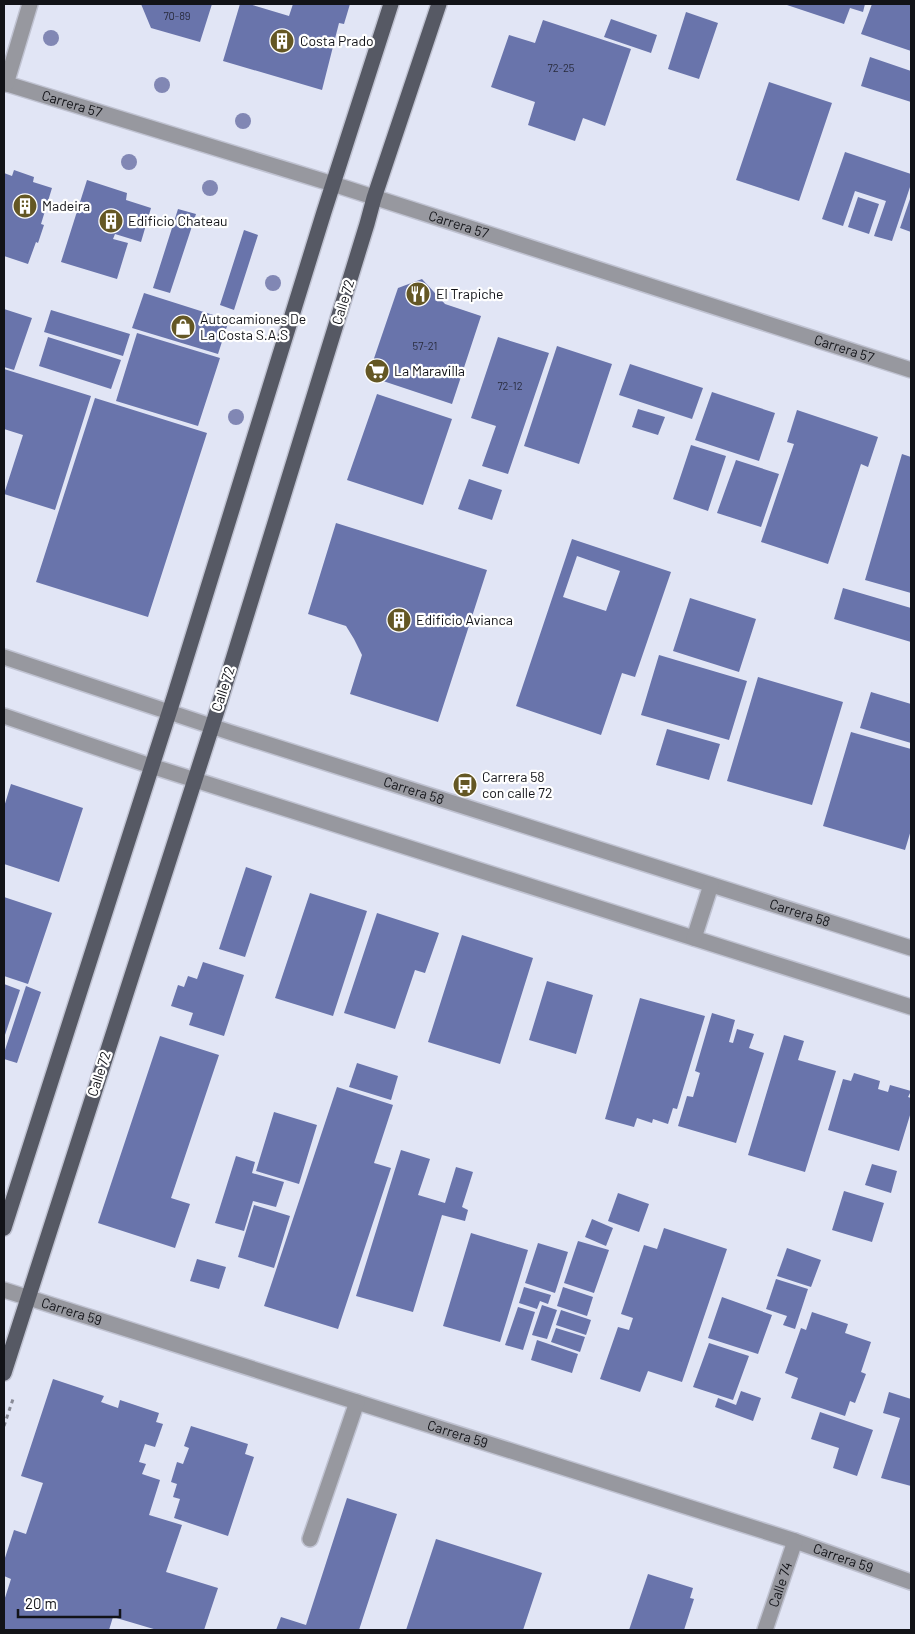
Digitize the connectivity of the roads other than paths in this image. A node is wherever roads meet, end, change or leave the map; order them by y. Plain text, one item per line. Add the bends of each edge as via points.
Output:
1 (30, 4) edge
2 (391, 4) edge
3 (439, 4) edge
4 (5, 83) edge
5 (333, 184) junction
6 (374, 198) junction
7 (911, 370) edge
8 (4, 657) edge
9 (169, 712) junction
10 (4, 716) edge
11 (211, 726) junction
12 (151, 766) junction
13 (194, 779) junction
14 (712, 885) junction
15 (694, 938) junction
16 (911, 948) edge
17 (911, 1007) edge
18 (4, 1228) edge
19 (4, 1290) edge
20 (28, 1298) junction
21 (4, 1373) edge
22 (357, 1402) junction
23 (310, 1539) dead end
24 (795, 1541) junction
25 (911, 1582) edge
26 (765, 1630) edge

1 - 4 street
2 - 5 main road
3 - 6 main road, Calle 72
4 - 5 street, Carrera 57
5 - 6 street, Carrera 57
5 - 9 main road
6 - 7 street, Carrera 57
6 - 11 main road, Calle 72
8 - 9 street, Carrera 58
9 - 11 street, Carrera 58
9 - 12 main road
10 - 12 street
11 - 13 main road, Calle 72
11 - 14 street, Carrera 58
12 - 13 street
12 - 18 main road
13 - 15 street
13 - 20 main road, Calle 72
14 - 15 street
14 - 16 street, Carrera 58
15 - 17 street
19 - 20 street, Carrera 59
20 - 21 main road, Calle 72
20 - 22 street, Carrera 59
22 - 23 street
22 - 24 street, Carrera 59
24 - 25 street, Carrera 59
24 - 26 street, Calle 74

